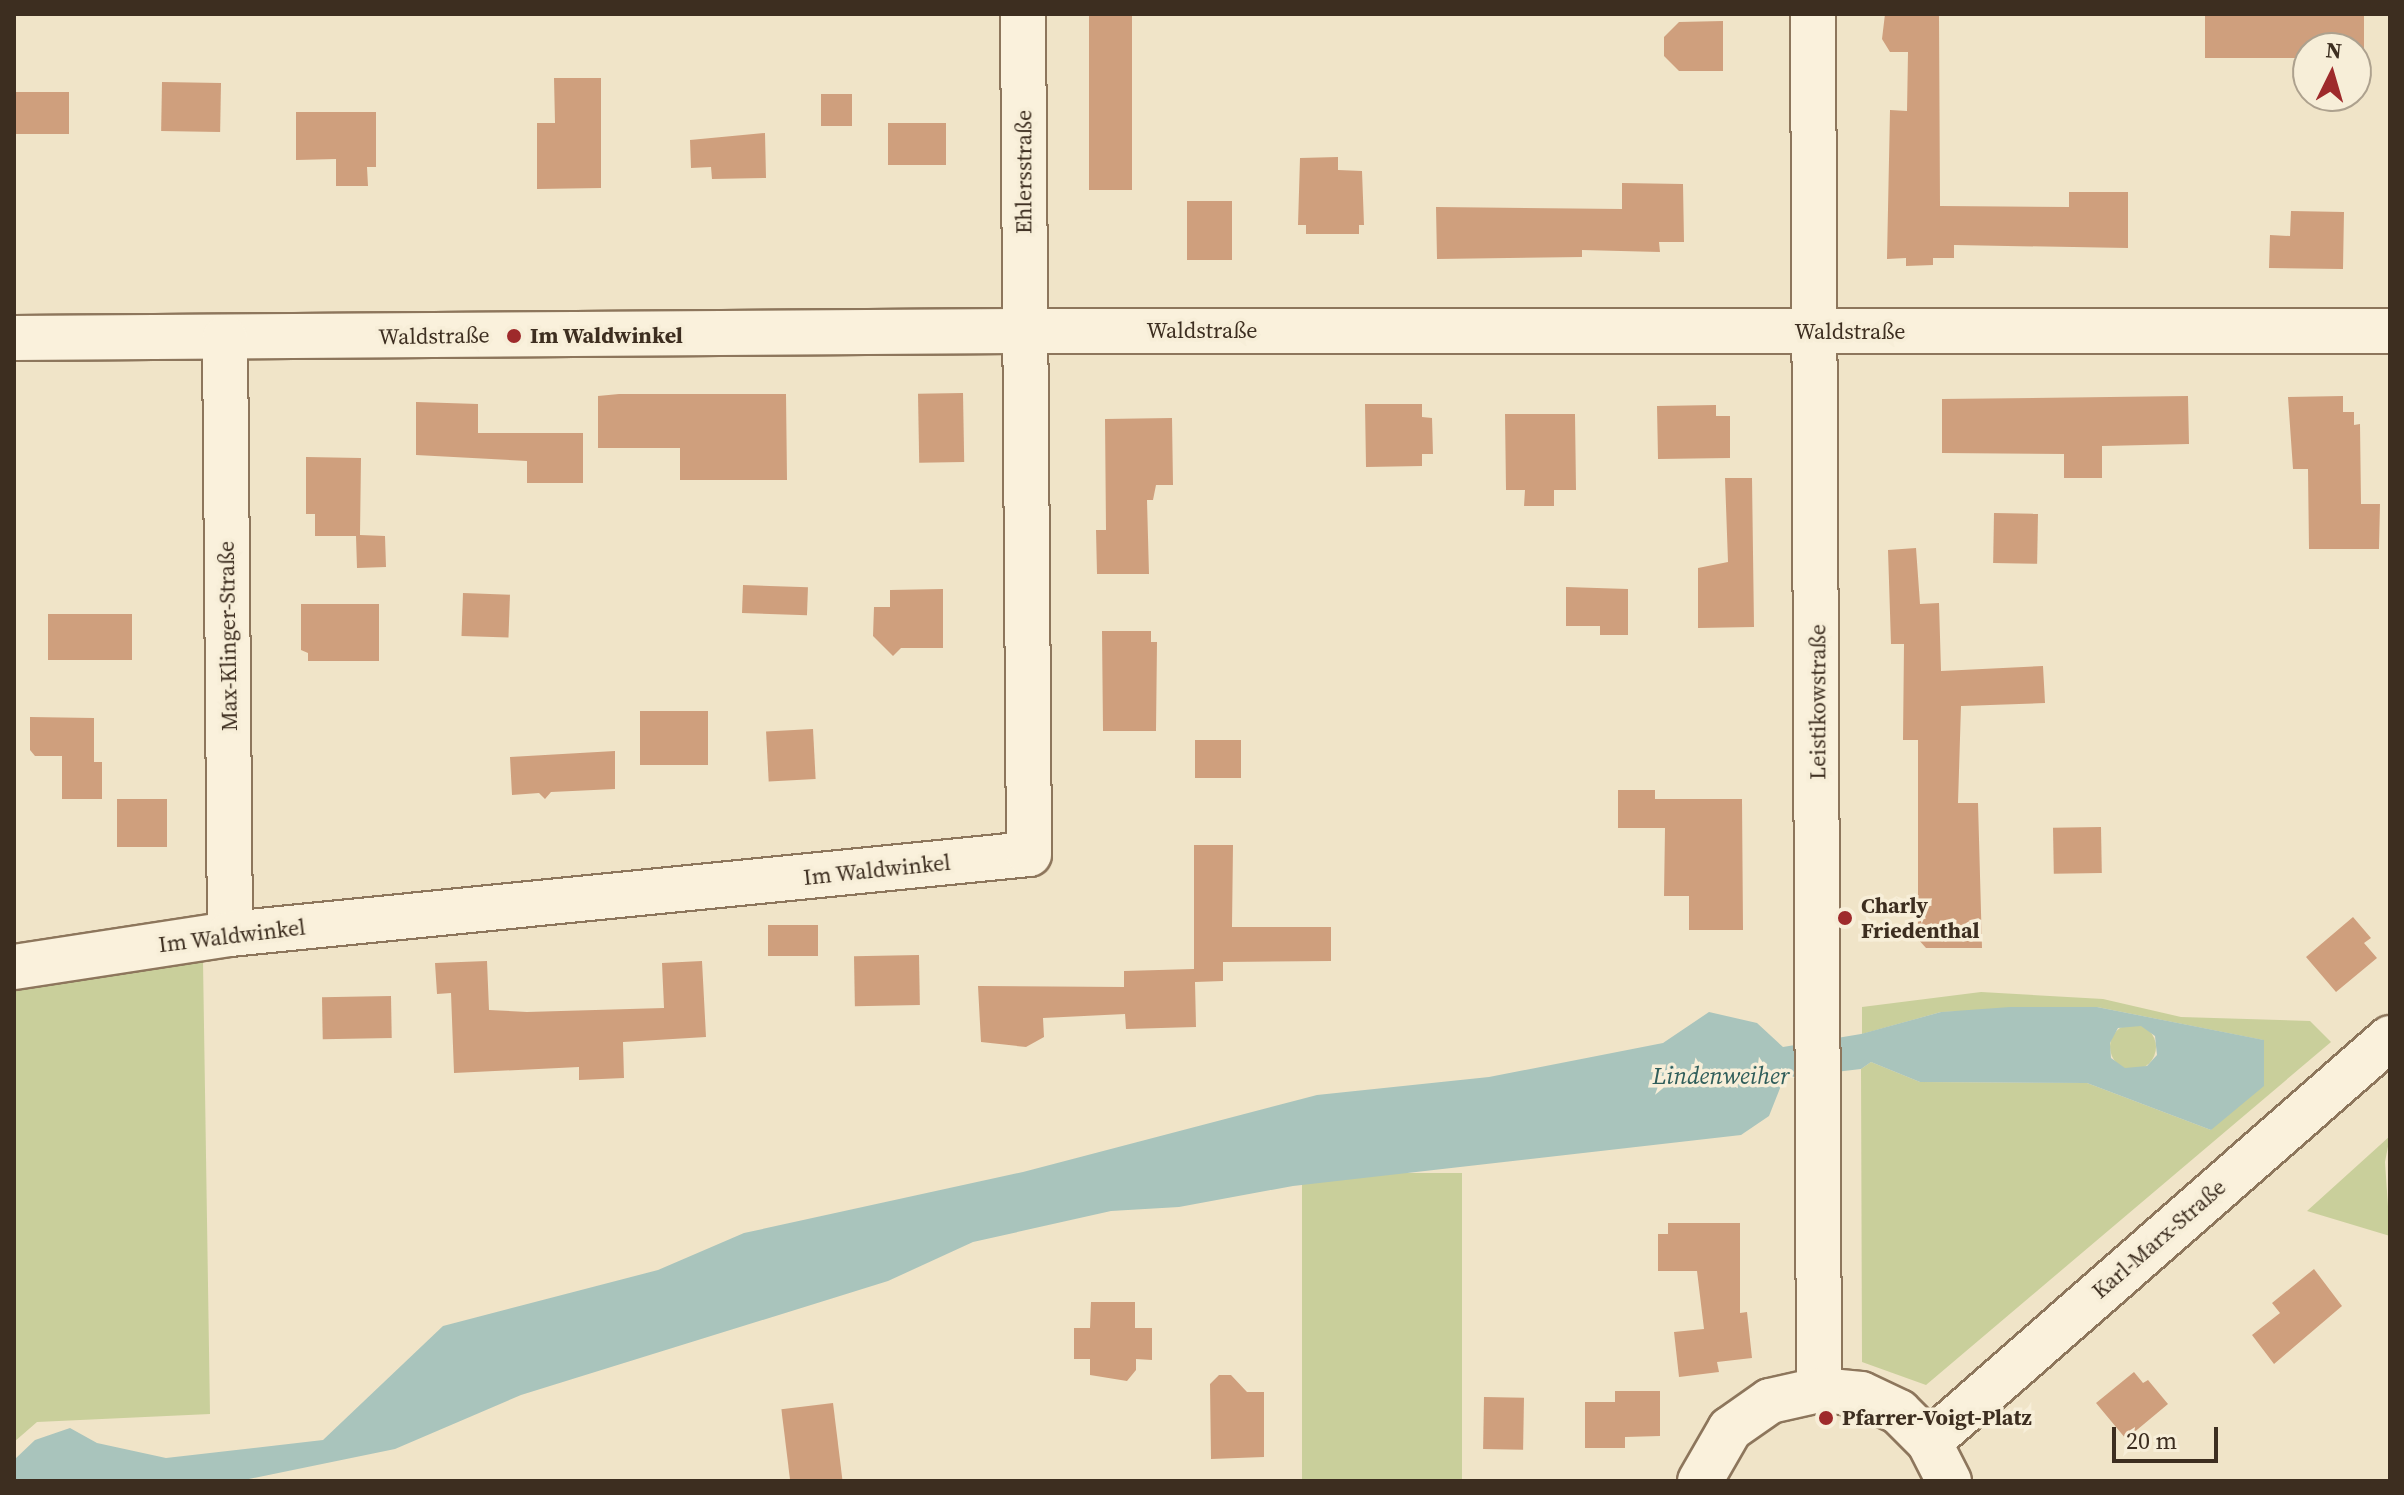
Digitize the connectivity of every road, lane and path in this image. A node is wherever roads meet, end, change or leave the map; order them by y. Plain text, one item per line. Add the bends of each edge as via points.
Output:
1 (1023, 14) edge
2 (1813, 14) edge
3 (1025, 331) junction
4 (2390, 331) edge
5 (1815, 332) junction
6 (14, 338) edge
7 (225, 338) junction
8 (230, 934) junction
9 (14, 967) edge
10 (2390, 1038) edge
11 (1819, 1390) junction
12 (1929, 1442) junction
13 (1700, 1481) edge
14 (1949, 1481) edge

1 - 3 street, Ehlersstraße
2 - 5 street, Leistikowstraße
3 - 5 street, Waldstraße
3 - 7 street, Waldstraße
3 - 8 street, Im Waldwinkel via 1029,854
4 - 5 street, Waldstraße
5 - 11 street, Leistikowstraße
6 - 7 street, Waldstraße
7 - 8 street, Max-Klinger-Straße
8 - 9 street, Im Waldwinkel
10 - 12 street, Karl-Marx-Straße
11 - 12 street via 1861,1394 1886,1406
11 - 13 street via 1770,1401 1730,1429
12 - 14 street

